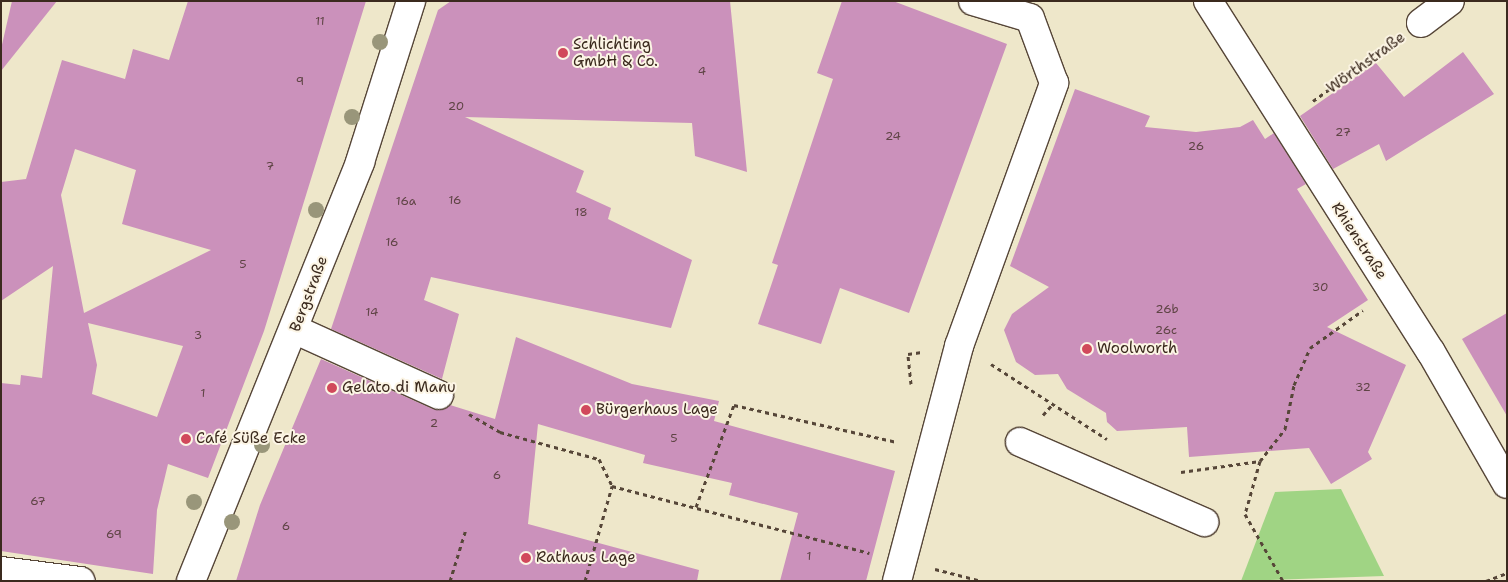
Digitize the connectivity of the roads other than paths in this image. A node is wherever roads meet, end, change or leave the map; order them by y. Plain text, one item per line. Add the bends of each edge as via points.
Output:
1 (411, 1) edge
2 (973, 1) edge
3 (1208, 1) edge
4 (1450, 1) edge
5 (1031, 10) edge
6 (1421, 23) road end
7 (296, 330) junction
8 (439, 395) road end
9 (1020, 442) dead end
10 (1507, 484) edge
11 (1204, 522) dead end
12 (899, 570) edge
13 (1, 571) edge
14 (80, 581) edge
15 (191, 581) edge

1 - 7 street, Bergstraße via 360,162
2 - 5 street
3 - 10 street, Rhienstraße via 1282,123 1392,292
4 - 6 street, Wörthstraße
5 - 12 street via 1054,83 959,346
7 - 8 street
7 - 15 street, Bergstraße
9 - 11 street
13 - 14 street

